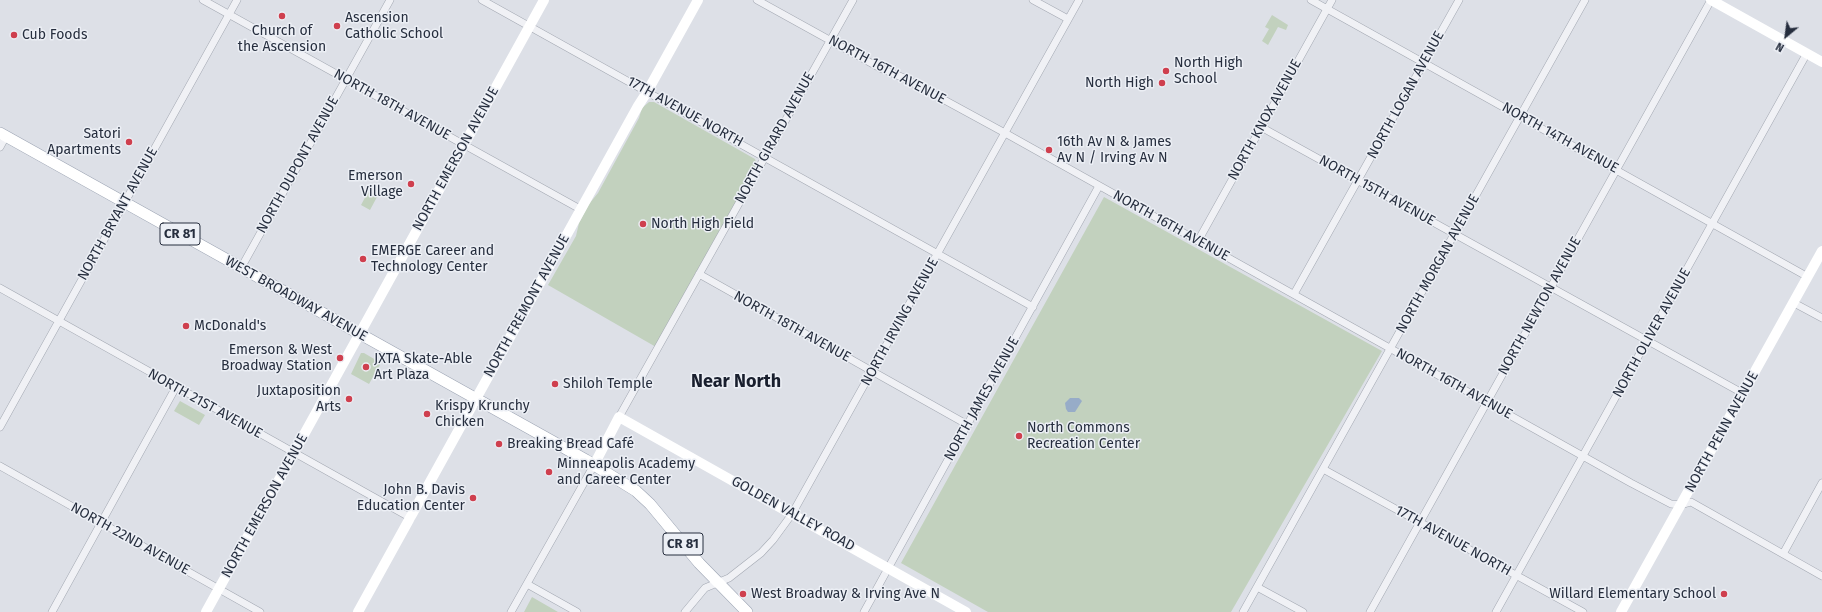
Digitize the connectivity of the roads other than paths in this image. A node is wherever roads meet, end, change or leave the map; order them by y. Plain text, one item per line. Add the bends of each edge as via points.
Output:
1 (203, 0) edge
2 (237, 0) edge
3 (390, 0) edge
4 (482, 0) edge
5 (544, 0) edge
6 (698, 0) edge
7 (757, 0) edge
8 (853, 0) edge
9 (1033, 0) edge
10 (1079, 0) edge
11 (1311, 0) edge
12 (1332, 0) edge
13 (1459, 0) edge
14 (1585, 0) edge
15 (1711, 0) edge
16 (1327, 9) junction
17 (228, 14) junction
18 (1068, 19) junction
19 (529, 26) junction
20 (830, 41) junction
21 (1807, 54) junction
22 (1822, 62) edge
23 (1424, 63) junction
24 (346, 79) junction
25 (648, 92) junction
26 (1520, 116) junction
27 (1262, 126) junction
28 (1005, 133) junction
29 (3, 134) edge
30 (463, 144) junction
31 (0, 148) edge
32 (765, 157) junction
33 (1617, 170) junction
34 (1358, 180) junction
35 (1100, 186) junction
36 (124, 202) junction
37 (580, 209) junction
38 (1713, 223) junction
39 (1454, 234) junction
40 (1198, 241) junction
41 (1822, 251) edge
42 (937, 253) junction
43 (241, 268) junction
44 (699, 274) junction
45 (1808, 277) junction
46 (1551, 287) junction
47 (0, 288) edge
48 (1294, 294) junction
49 (1794, 303) junction
50 (1033, 307) junction
51 (1822, 318) edge
52 (60, 322) junction
53 (359, 334) junction
54 (1648, 340) junction
55 (1391, 348) junction
56 (872, 372) junction
57 (176, 387) junction
58 (1744, 394) junction
59 (475, 399) junction
60 (1486, 403) junction
61 (619, 417) junction
62 (968, 425) junction
63 (0, 428) edge
64 (293, 453) junction
65 (1583, 456) junction
66 (594, 465) junction
67 (0, 466) edge
68 (1323, 470) junction
69 (1822, 483) edge
70 (1681, 505) junction
71 (792, 514) junction
72 (410, 518) junction
73 (101, 522) junction
74 (1419, 523) junction
75 (1783, 554) junction
76 (888, 568) junction
77 (1516, 576) junction
78 (1822, 576) edge
79 (527, 584) junction
80 (718, 584) junction
81 (1257, 587) junction
82 (219, 589) junction
83 (52, 612) edge
84 (206, 612) edge
85 (260, 612) edge
86 (358, 612) edge
87 (512, 612) edge
88 (577, 612) edge
89 (685, 612) edge
90 (747, 612) edge
91 (864, 612) edge
92 (966, 612) edge
93 (1243, 612) edge
94 (1303, 612) edge
95 (1370, 612) edge
96 (1496, 612) edge
97 (1583, 612) edge
98 (1621, 612) edge

1 - 17 street, NORTH 18TH AVENUE
2 - 17 street, NORTH BRYANT AVENUE
3 - 24 street, NORTH DUPONT AVENUE
4 - 19 street, 17TH AVENUE NORTH
5 - 19 street, NORTH EMERSON AVENUE
6 - 25 street, NORTH FREMONT AVENUE
7 - 20 street, NORTH 16TH AVENUE
8 - 20 street, NORTH GIRARD AVENUE
9 - 18 street
10 - 18 street, NORTH IRVING AVENUE
11 - 16 street, NORTH 14TH AVENUE
12 - 16 street, NORTH KNOX AVENUE
13 - 23 street, NORTH LOGAN AVENUE
14 - 26 street, NORTH MORGAN AVENUE
15 - 21 street
15 - 33 street, NORTH NEWTON AVENUE
16 - 23 street, NORTH 14TH AVENUE
16 - 27 street, NORTH KNOX AVENUE
17 - 24 street, NORTH 18TH AVENUE
17 - 36 street, NORTH BRYANT AVENUE
18 - 28 street, NORTH IRVING AVENUE
19 - 25 street, 17TH AVENUE NORTH
19 - 30 street, NORTH EMERSON AVENUE
20 - 28 street, NORTH 16TH AVENUE
20 - 32 street, NORTH GIRARD AVENUE
21 - 22 street
21 - 38 street, NORTH OLIVER AVENUE
23 - 26 street, NORTH 14TH AVENUE
23 - 34 street, NORTH LOGAN AVENUE
24 - 30 street, NORTH 18TH AVENUE
24 - 43 street, NORTH DUPONT AVENUE
25 - 32 street, 17TH AVENUE NORTH
25 - 37 street, NORTH FREMONT AVENUE
26 - 33 street, NORTH 14TH AVENUE
26 - 39 street, NORTH MORGAN AVENUE
27 - 34 street, NORTH 15TH AVENUE
27 - 40 street, NORTH KNOX AVENUE
28 - 35 street, NORTH 16TH AVENUE
28 - 42 street, NORTH IRVING AVENUE
29 - 31 street
29 - 36 main road, WEST BROADWAY AVENUE / CR 81
30 - 37 street, NORTH 18TH AVENUE
30 - 53 street, NORTH EMERSON AVENUE
32 - 42 street, 17TH AVENUE NORTH
32 - 44 street, NORTH GIRARD AVENUE
33 - 38 street, NORTH 14TH AVENUE
33 - 46 street, NORTH NEWTON AVENUE
34 - 39 street, NORTH 15TH AVENUE
34 - 48 street, NORTH LOGAN AVENUE
35 - 40 street, NORTH 16TH AVENUE
35 - 50 street, NORTH JAMES AVENUE
36 - 43 main road, WEST BROADWAY AVENUE / CR 81
36 - 52 street, NORTH BRYANT AVENUE
37 - 59 street, NORTH FREMONT AVENUE
38 - 45 street, NORTH 14TH AVENUE
38 - 54 street, NORTH OLIVER AVENUE
39 - 46 street, NORTH 15TH AVENUE
39 - 55 street, NORTH MORGAN AVENUE
40 - 48 street, NORTH 16TH AVENUE
41 - 45 street, NORTH PENN AVENUE
42 - 50 street, 17TH AVENUE NORTH
42 - 56 street, NORTH IRVING AVENUE
43 - 53 main road, WEST BROADWAY AVENUE / CR 81
44 - 56 street, NORTH 18TH AVENUE
44 - 61 street, NORTH GIRARD AVENUE
45 - 49 street, NORTH PENN AVENUE
46 - 54 street, NORTH 15TH AVENUE
46 - 60 street, NORTH NEWTON AVENUE
47 - 52 street, NORTH 21ST AVENUE
48 - 55 street, NORTH 16TH AVENUE
49 - 51 street
49 - 58 street, NORTH PENN AVENUE
50 - 62 street, NORTH JAMES AVENUE
52 - 57 street, NORTH 21ST AVENUE
52 - 63 street, NORTH BRYANT AVENUE
53 - 59 main road, WEST BROADWAY AVENUE / CR 81
53 - 64 street, NORTH EMERSON AVENUE
54 - 58 street, NORTH 15TH AVENUE
54 - 65 street, NORTH OLIVER AVENUE
55 - 60 street, NORTH 16TH AVENUE
55 - 68 street, NORTH MORGAN AVENUE
56 - 62 street, NORTH 18TH AVENUE
56 - 71 street, NORTH IRVING AVENUE
57 - 64 street, NORTH 21ST AVENUE
57 - 73 street
58 - 70 street, NORTH PENN AVENUE
59 - 66 main road, WEST BROADWAY AVENUE / CR 81
59 - 72 street, NORTH FREMONT AVENUE
60 - 65 street, NORTH 16TH AVENUE
60 - 74 street, NORTH NEWTON AVENUE
61 - 66 street, NORTH GIRARD AVENUE
61 - 71 street, GOLDEN VALLEY ROAD
62 - 76 street, NORTH JAMES AVENUE
64 - 72 street, NORTH 21ST AVENUE
64 - 82 street, NORTH EMERSON AVENUE
65 - 70 street, NORTH 16TH AVENUE via 1671,504
65 - 77 street, NORTH OLIVER AVENUE
66 - 79 street, NORTH GIRARD AVENUE
66 - 80 main road, WEST BROADWAY AVENUE / CR 81 via 636,491 650,504
67 - 73 street, NORTH 22ND AVENUE
68 - 74 street, 17TH AVENUE NORTH
68 - 81 street, NORTH MORGAN AVENUE
69 - 75 street
70 - 75 street via 1691,502
70 - 98 street, NORTH PENN AVENUE
71 - 76 street, GOLDEN VALLEY ROAD
71 - 80 street, NORTH IRVING AVENUE via 761,553
72 - 86 street, NORTH FREMONT AVENUE
73 - 82 street, NORTH 22ND AVENUE
73 - 83 street
74 - 77 street, 17TH AVENUE NORTH
74 - 95 street, NORTH NEWTON AVENUE
75 - 78 street
76 - 91 street, NORTH JAMES AVENUE
76 - 92 street, GOLDEN VALLEY ROAD
77 - 96 street, NORTH OLIVER AVENUE
77 - 97 street, 17TH AVENUE NORTH
79 - 87 street, NORTH GIRARD AVENUE
79 - 88 street
80 - 89 street, NORTH IRVING AVENUE via 705,588
80 - 90 main road, WEST BROADWAY AVENUE / CR 81
81 - 93 street, NORTH MORGAN AVENUE
81 - 94 street
82 - 84 street, NORTH EMERSON AVENUE
82 - 85 street, NORTH 22ND AVENUE

